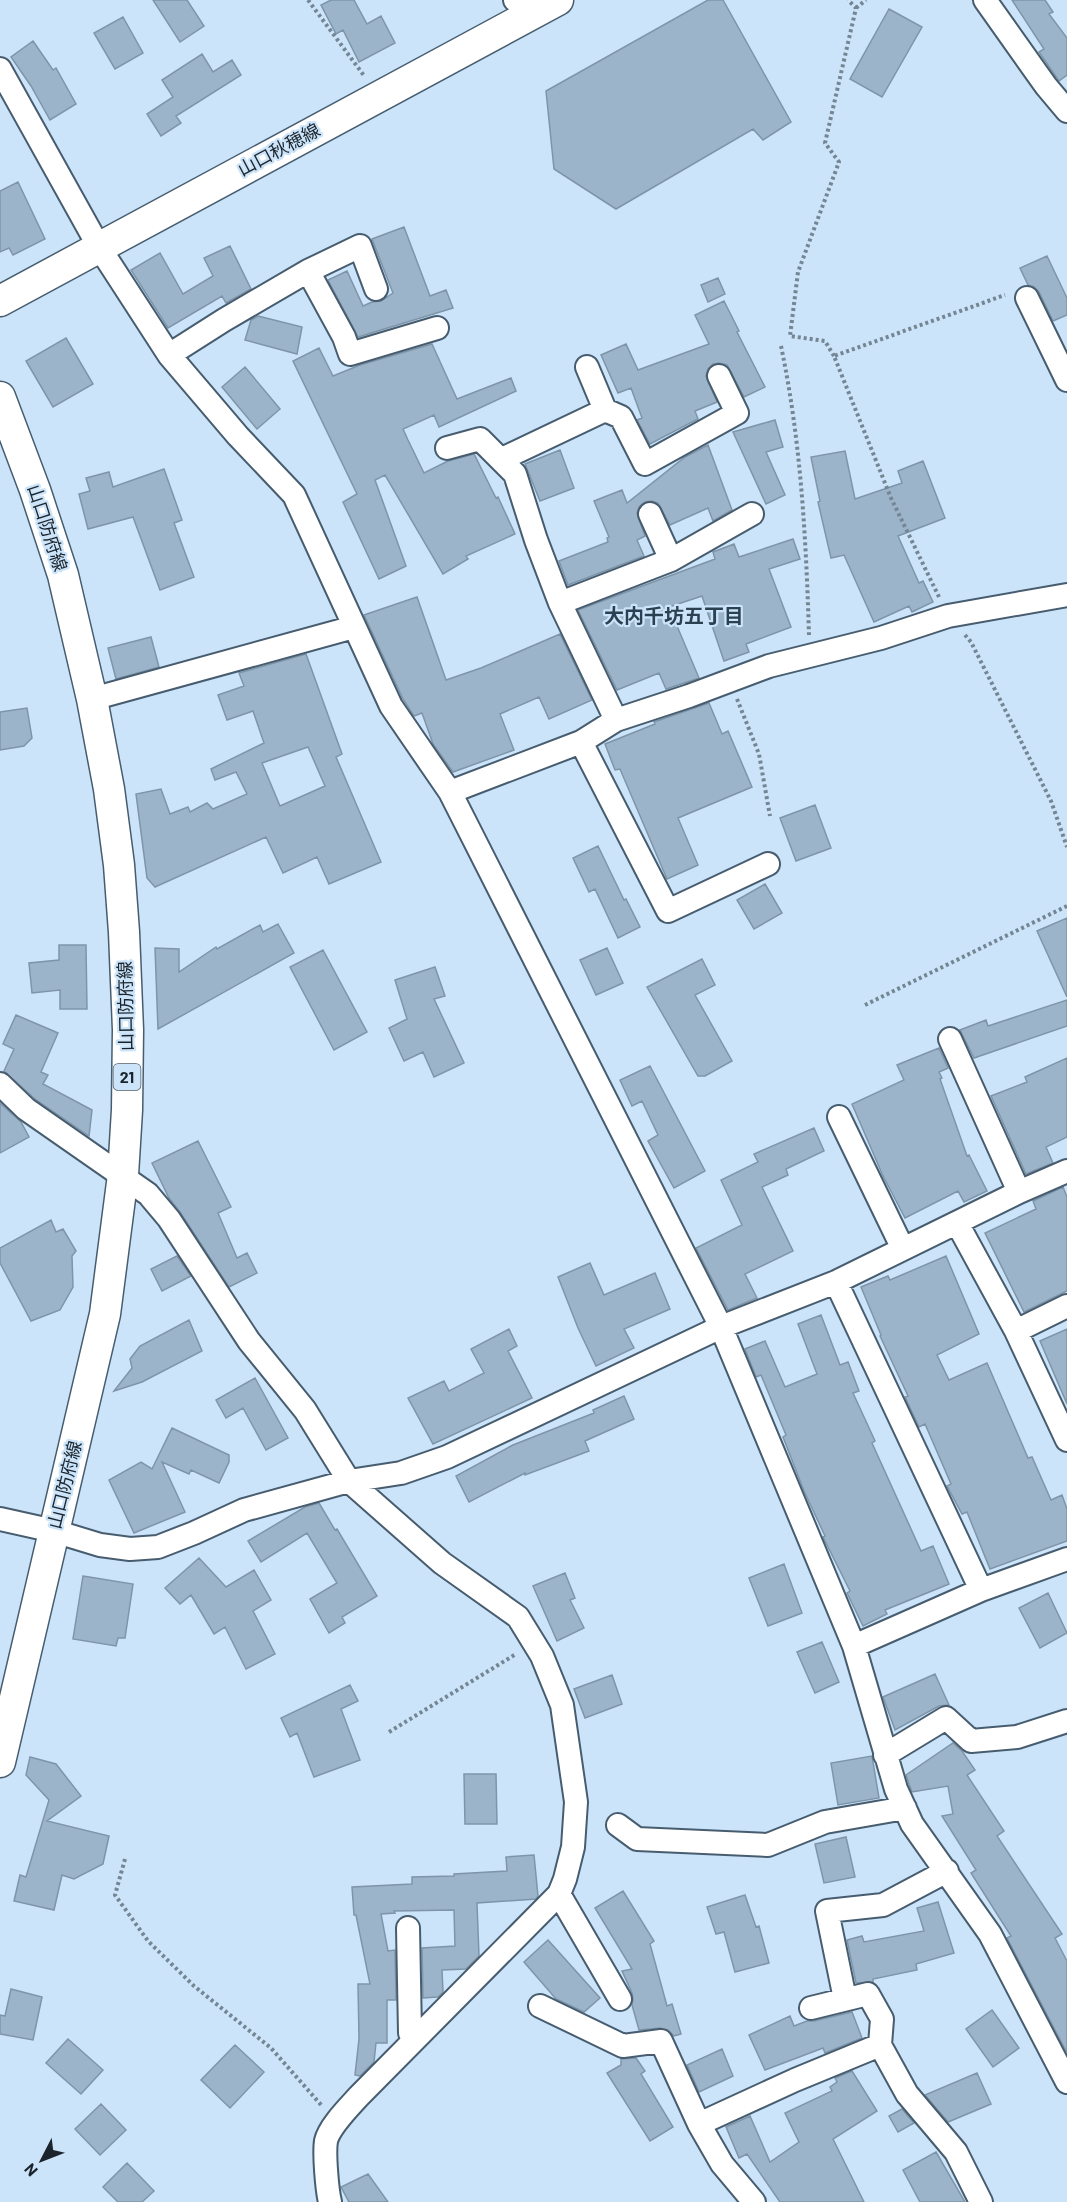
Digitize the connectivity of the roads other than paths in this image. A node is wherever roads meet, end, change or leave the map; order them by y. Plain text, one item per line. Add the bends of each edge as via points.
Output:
1 (985, 0) edge
2 (535, 4) edge
3 (0, 69) edge
4 (1067, 111) edge
5 (99, 247) junction
6 (308, 271) junction
7 (376, 289) dead end
8 (1027, 298) road end
9 (0, 301) edge
10 (437, 328) dead end
11 (169, 355) junction
12 (587, 367) dead end
13 (719, 376) dead end
14 (1067, 381) edge
15 (0, 397) edge
16 (605, 410) junction
17 (447, 447) dead end
18 (501, 459) junction
19 (650, 513) dead end
20 (752, 514) dead end
21 (671, 560) junction
22 (1067, 595) edge
23 (560, 603) junction
24 (354, 627) junction
25 (92, 699) junction
26 (616, 720) junction
27 (581, 742) junction
28 (450, 792) junction
29 (768, 864) dead end
30 (950, 1039) dead end
31 (0, 1084) edge
32 (838, 1116) dead end
33 (1067, 1171) edge
34 (123, 1175) junction
35 (1019, 1192) junction
36 (957, 1223) junction
37 (903, 1249) junction
38 (836, 1282) junction
39 (1067, 1306) edge
40 (721, 1327) junction
41 (1016, 1331) junction
42 (1067, 1440) edge
43 (349, 1481) junction
44 (0, 1519) edge
45 (54, 1531) junction
46 (1067, 1559) edge
47 (981, 1590) junction
48 (854, 1646) junction
49 (1067, 1721) edge
50 (885, 1755) junction
51 (0, 1762) edge
52 (905, 1808) junction
53 (618, 1825) dead end
54 (947, 1871) junction
55 (559, 1894) junction
56 (408, 1928) dead end
57 (620, 1999) dead end
58 (845, 1999) junction
59 (540, 2006) dead end
60 (810, 2008) dead end
61 (414, 2040) junction
62 (880, 2045) junction
63 (1067, 2082) edge
64 (699, 2124) junction
65 (330, 2202) edge
66 (754, 2202) edge
67 (981, 2202) edge

1 - 4 street
2 - 5 main road, 山口秋穂線 via 378,96
3 - 5 street
5 - 9 main road, 山口秋穂線
5 - 11 street
6 - 7 street via 360,246
6 - 10 street via 350,354
6 - 11 street
8 - 14 street
11 - 24 street via 294,495
12 - 16 street
13 - 16 street via 737,413 645,464 621,417
15 - 25 main road, 山口防府線 / 21 via 63,575
16 - 18 street
17 - 18 street via 480,439
18 - 23 street via 515,474
19 - 21 street
20 - 21 street
21 - 23 street
22 - 26 street via 948,616 881,638 769,666
23 - 26 street
24 - 25 street
24 - 28 street via 391,706
25 - 34 main road, 山口防府線 / 21 via 109,789 124,932 128,1030
26 - 27 street
27 - 28 street
27 - 29 street via 668,911
28 - 40 street
30 - 35 street
31 - 34 street via 26,1109
32 - 37 street
33 - 35 street
34 - 43 street via 148,1194 169,1219 249,1341 305,1410
34 - 45 main road, 山口防府線 / 21 via 105,1314
35 - 36 street
36 - 37 street
36 - 41 street
37 - 38 street
38 - 40 street
38 - 47 street
39 - 41 street
40 - 43 street via 447,1457 402,1473
40 - 48 street
41 - 42 street
43 - 45 street via 244,1510 158,1547 100,1545
43 - 55 street via 442,1563 518,1617 534,1642 562,1705 576,1802 573,1847
44 - 45 street
45 - 51 main road, 山口防府線 / 21
46 - 47 street
47 - 48 street
48 - 50 street
49 - 50 street via 1017,1737 971,1741 945,1718
50 - 52 street
52 - 53 street via 825,1822 768,1845 637,1839
52 - 54 street via 912,1824
54 - 58 street via 883,1905 827,1911
54 - 63 street via 990,1935
55 - 57 street
55 - 61 street
56 - 61 street via 410,2033
58 - 60 street
58 - 62 street via 868,1994 882,2019
59 - 64 street via 622,2046 661,2040
61 - 65 street via 359,2096 326,2141
62 - 64 street
62 - 67 street via 907,2094 956,2152
64 - 66 street via 722,2164

